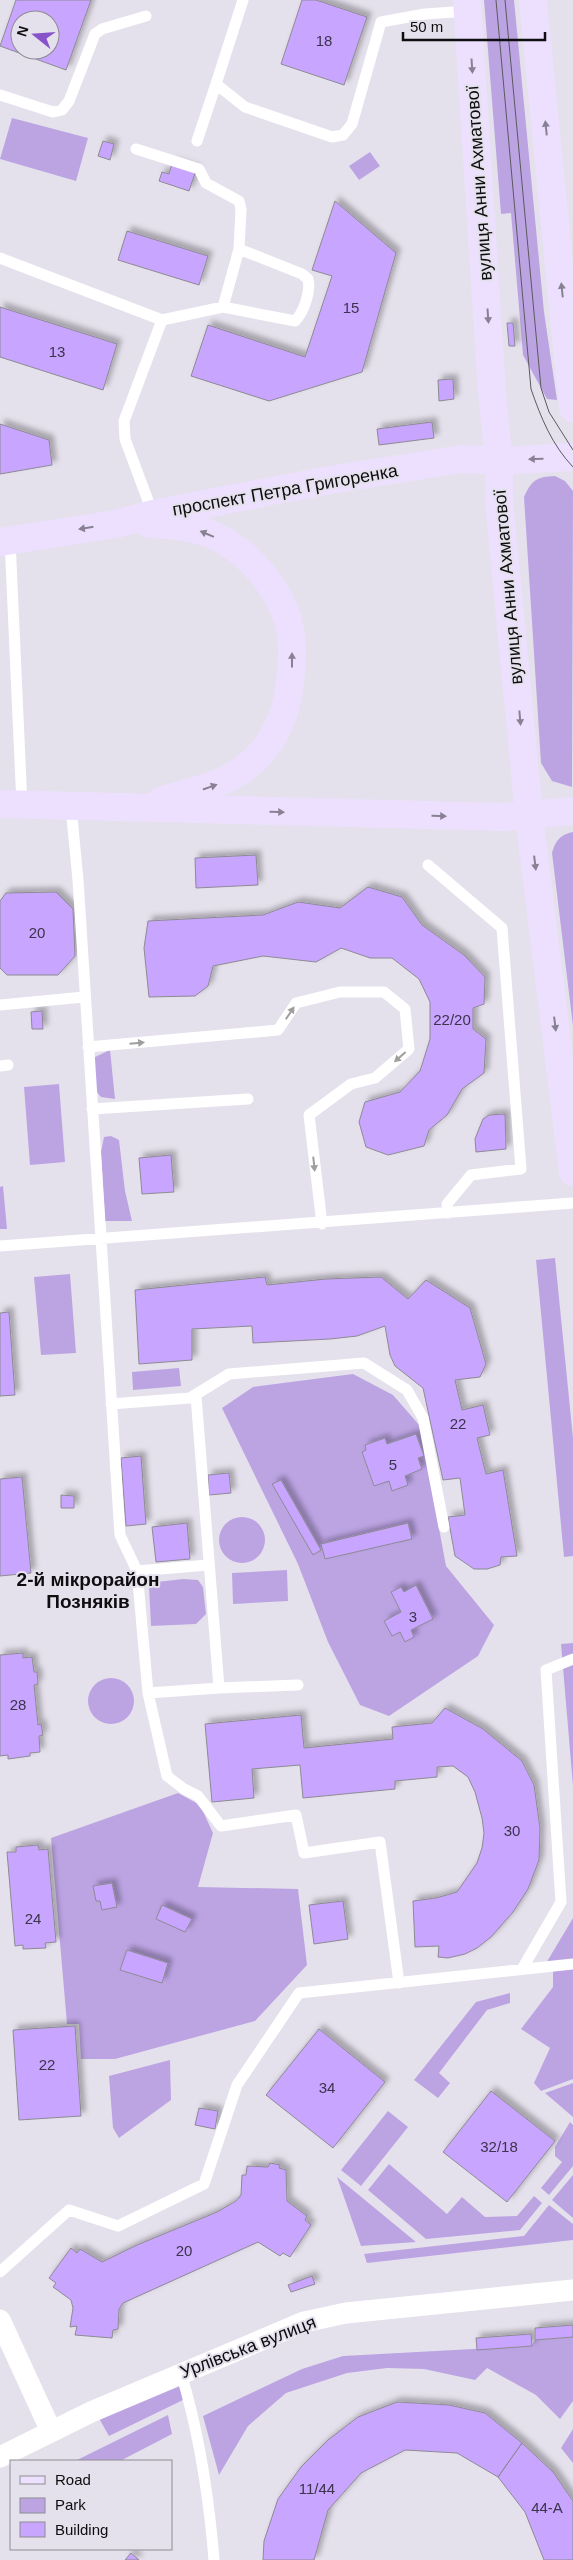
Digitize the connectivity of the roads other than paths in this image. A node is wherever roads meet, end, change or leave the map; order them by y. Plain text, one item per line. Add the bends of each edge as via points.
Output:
1 (243, 0) edge
2 (534, 0) edge
3 (468, 5) edge
4 (146, 16) dead end
5 (216, 84) junction
6 (0, 95) edge
7 (197, 141) dead end
8 (136, 149) dead end
9 (239, 248) junction
10 (0, 258) edge
11 (223, 307) junction
12 (162, 320) junction
13 (573, 408) edge
14 (573, 457) edge
15 (499, 461) junction
16 (152, 514) junction
17 (120, 522) junction
18 (5, 541) edge
19 (11, 805) edge
20 (71, 807) junction
21 (129, 808) junction
22 (573, 811) edge
23 (529, 814) junction
24 (428, 865) dead end
25 (84, 998) junction
26 (0, 1005) edge
27 (88, 1047) junction
28 (248, 1099) dead end
29 (92, 1109) junction
30 (573, 1172) edge
31 (573, 1203) edge
32 (448, 1213) junction
33 (322, 1224) junction
34 (101, 1240) junction
35 (0, 1246) edge
36 (196, 1396) junction
37 (111, 1404) junction
38 (444, 1527) dead end
39 (208, 1565) junction
40 (137, 1572) junction
41 (573, 1659) edge
42 (298, 1685) dead end
43 (219, 1688) junction
44 (148, 1693) junction
45 (573, 1964) edge
46 (522, 1969) junction
47 (399, 1983) junction
48 (0, 2272) edge
49 (573, 2290) edge
50 (0, 2320) edge
51 (181, 2373) junction
52 (52, 2431) junction
53 (0, 2457) edge
54 (214, 2560) edge

1 - 5 lane
13 -> 2 main road
3 - 5 lane via 381,22 352,124 343,135 332,137 245,107
3 -> 15 main road, вулиця Анни Ахматової
4 - 6 lane via 95,34 69,101 62,110 53,112
5 - 7 lane
8 - 9 lane via 196,167 206,183 239,201
9 - 11 lane
9 - 11 lane via 302,274 310,286 296,321
10 - 12 lane
11 - 12 lane
12 - 16 lane via 124,421 125,439
14 -> 15 main road, проспект Петра Григоренка
15 - 16 main road, проспект Петра Григоренка via 451,460
15 -> 23 main road, вулиця Анни Ахматової via 499,501
16 - 17 main road, проспект Петра Григоренка
17 -> 18 main road, проспект Петра Григоренка
21 -> 17 main road via 213,787 247,766 273,738 288,704 292,655 284,607 258,567 236,549 206,532 177,525
18 - 19 lane
19 - 20 main road
20 - 21 main road
20 - 25 lane
21 -> 23 main road via 504,817
22 - 23 main road
23 -> 30 main road, вулиця Анни Ахматової
24 - 32 lane via 502,928 521,1169 471,1175 447,1204
25 - 26 lane
25 - 27 lane
27 - 29 lane
27 -> 33 lane via 278,1030 296,1003 340,992 384,992 405,1009 409,1049 375,1078 352,1084 309,1115
28 - 29 lane
29 - 34 lane
31 - 32 lane
32 - 33 lane
33 - 34 lane
34 - 35 lane
34 - 37 lane
36 - 37 lane
36 - 38 lane via 229,1374 364,1362 407,1390 424,1418
36 - 39 lane
37 - 40 lane via 120,1535
39 - 40 lane
39 - 43 lane
40 - 44 lane
41 - 46 lane via 546,1670 560,1902
42 - 43 lane
43 - 44 lane
44 - 47 lane via 167,1776 198,1796 221,1826 296,1815 304,1853 380,1842
45 - 46 lane
46 - 47 lane
47 - 48 lane via 299,1994 236,2085 204,2184 118,2226 69,2210
49 - 51 street, Урлівська вулиця via 346,2313 304,2322
50 - 52 street
51 - 52 street, Урлівська вулиця
51 - 54 lane via 211,2514
52 - 53 street, Урлівська вулиця

